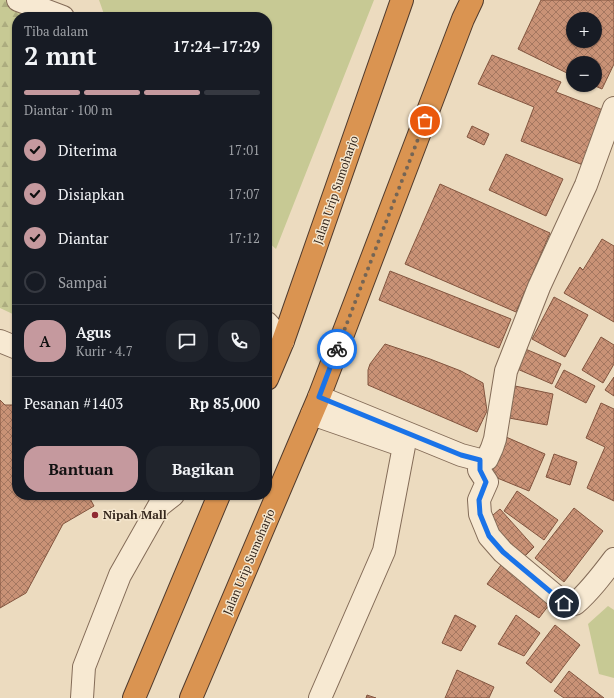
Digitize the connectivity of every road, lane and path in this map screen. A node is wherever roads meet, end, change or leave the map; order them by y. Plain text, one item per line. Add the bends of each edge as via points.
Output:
1 (18, 0) edge
2 (64, 0) edge
3 (402, 0) edge
4 (472, 0) edge
5 (50, 12) edge
6 (66, 12) edge
7 (614, 108) edge
8 (272, 329) edge
9 (0, 341) edge
10 (283, 342) junction
11 (12, 346) edge
12 (272, 367) edge
13 (316, 405) junction
14 (480, 460) junction
15 (167, 500) edge
16 (217, 500) edge
17 (614, 559) edge
18 (82, 698) edge
19 (134, 698) edge
20 (191, 698) edge
21 (320, 698) edge

1 - 5 street
2 - 6 street
3 - 10 highway, Jalan Urip Sumoharjo
4 - 13 highway, Jalan Urip Sumoharjo
7 - 14 street via 586,185 539,287 506,371 495,439 487,459
8 - 10 street
9 - 11 street
10 - 12 highway, Jalan Urip Sumoharjo
13 - 14 street
13 - 20 highway, Jalan Urip Sumoharjo
13 - 21 street via 404,446 384,551
14 - 17 street via 480,470 486,482 479,500 480,514 489,536 503,552 564,603 575,604 595,584
15 - 18 street via 159,506 120,575 84,667
16 - 19 highway

